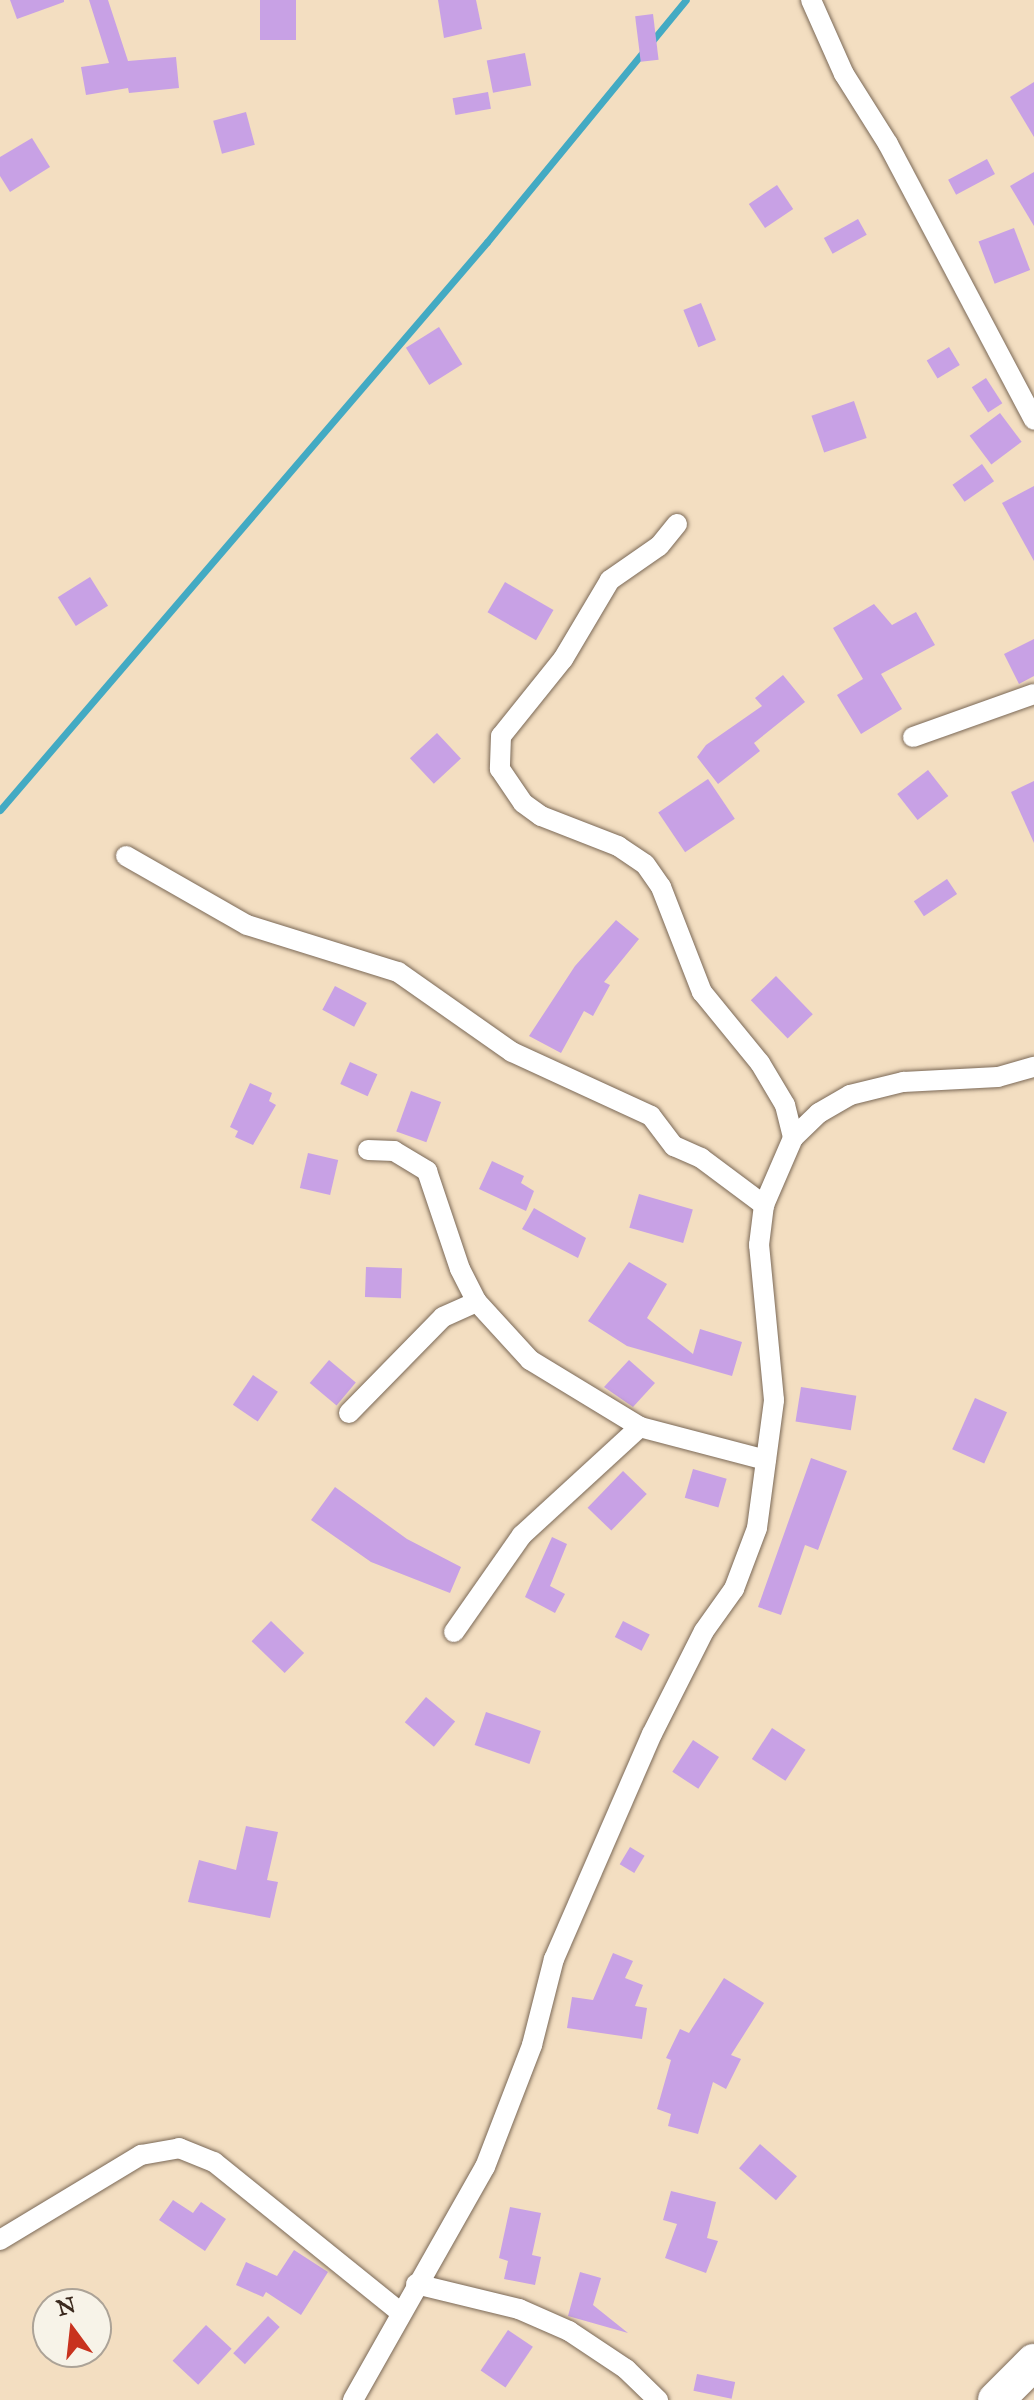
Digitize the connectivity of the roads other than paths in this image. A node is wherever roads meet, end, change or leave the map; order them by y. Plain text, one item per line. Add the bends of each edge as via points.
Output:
1 (811, 0) edge
2 (1034, 420) edge
3 (677, 524) dead end
4 (1034, 694) edge
5 (913, 737) dead end
6 (126, 856) dead end
7 (1034, 1067) edge
8 (793, 1138) junction
9 (368, 1150) dead end
10 (764, 1205) junction
11 (477, 1302) junction
12 (349, 1413) dead end
13 (640, 1427) junction
14 (766, 1460) junction
15 (454, 1632) dead end
16 (0, 2240) edge
17 (416, 2284) junction
18 (401, 2313) junction
19 (1034, 2362) edge
20 (353, 2400) edge
21 (658, 2400) edge
22 (996, 2400) edge

1 - 2 street via 844,74 888,144
3 - 8 street via 659,546 610,580 563,659 501,736 500,769 523,803 541,816 618,846 645,864 661,887 702,992 760,1063 785,1105
4 - 5 street
6 - 10 street via 247,925 398,972 512,1052 651,1116 674,1146 701,1158
7 - 8 street via 998,1077 903,1082 850,1095 819,1113
8 - 10 street
9 - 11 street via 394,1151 427,1171 460,1269
10 - 14 street via 759,1245 774,1400
11 - 12 street via 443,1317
11 - 13 street via 530,1360
13 - 14 street
13 - 15 street via 522,1535
14 - 17 street via 757,1528 734,1589 704,1631 652,1734 554,1959 532,2045 485,2167
16 - 18 street via 141,2155 179,2148 214,2162
17 - 18 street
17 - 21 street via 519,2309 569,2331 626,2369
18 - 20 street
19 - 22 highway

